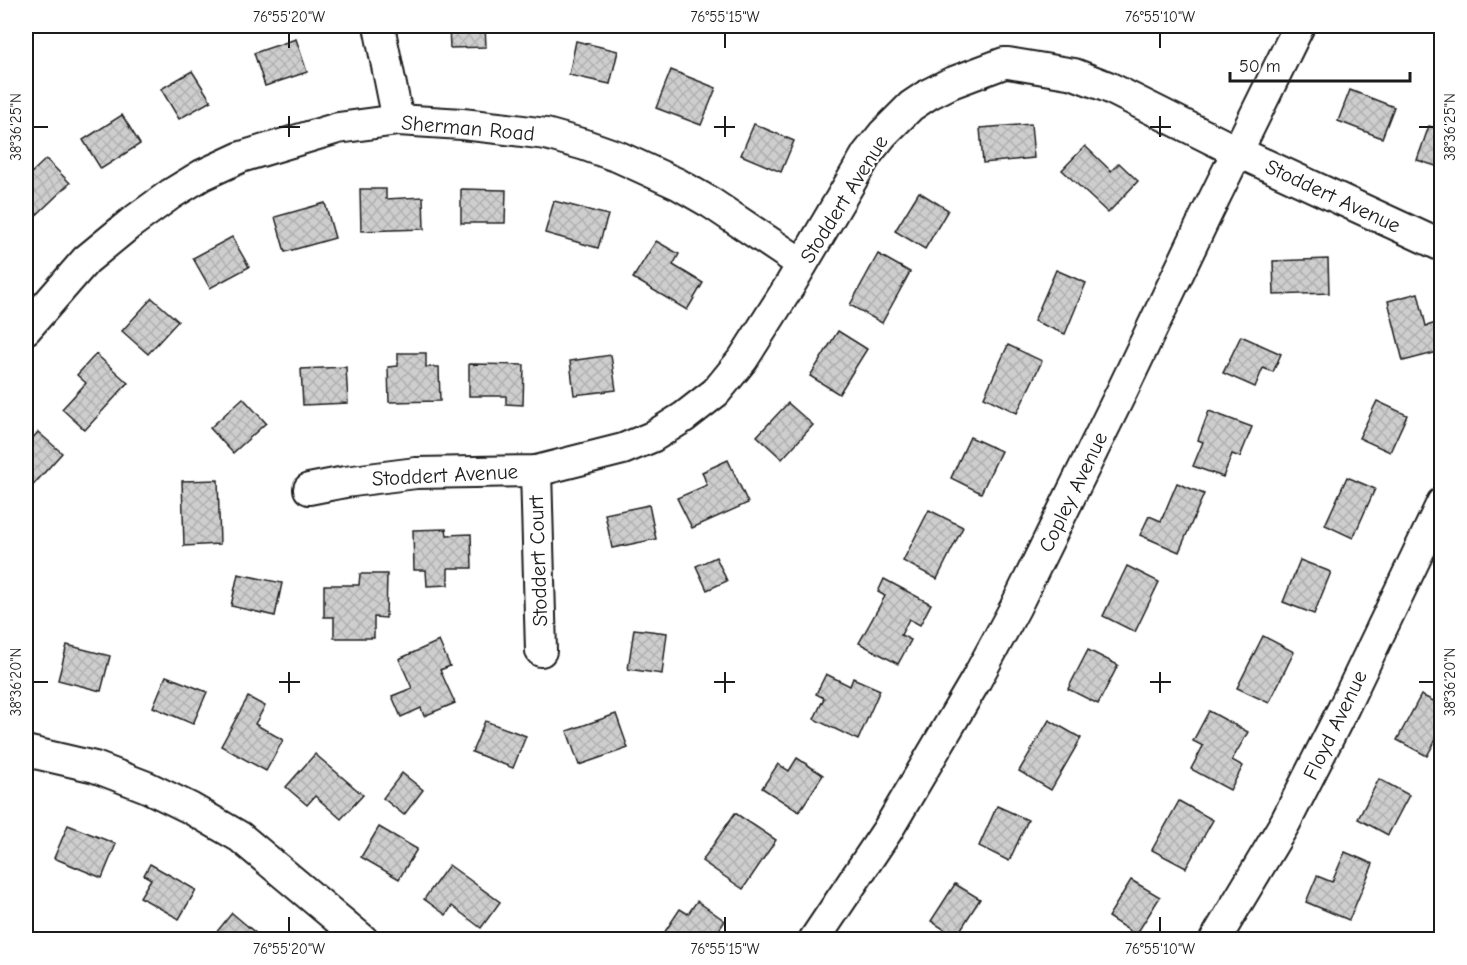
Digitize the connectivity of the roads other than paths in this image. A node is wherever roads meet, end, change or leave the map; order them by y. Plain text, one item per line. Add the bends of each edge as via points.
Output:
1 (379, 26) edge
2 (1299, 26) edge
3 (398, 120) junction
4 (1238, 152) junction
5 (1442, 246) edge
6 (802, 264) junction
7 (26, 329) edge
8 (536, 471) junction
9 (309, 489) dead end
10 (1442, 503) edge
11 (541, 651) dead end
12 (26, 751) edge
13 (363, 939) edge
14 (814, 939) edge
15 (1215, 939) edge

1 - 3 street
2 - 4 street, Copley Avenue
3 - 6 street, Sherman Road via 462,123 546,134 585,145 678,184
3 - 7 street, Sherman Road via 338,128 241,158 202,175 86,260
4 - 5 street, Stoddert Avenue
4 - 6 street, Stoddert Avenue via 1074,74 1004,63 951,83 911,106 867,154
4 - 14 street, Copley Avenue via 1015,608 887,831
6 - 8 street, Stoddert Avenue via 743,359 716,392 684,417 622,448
8 - 9 street, Stoddert Avenue via 416,473
8 - 11 street, Stoddert Court
10 - 15 street, Floyd Avenue via 1290,815
12 - 13 street via 95,767 190,808 240,837

